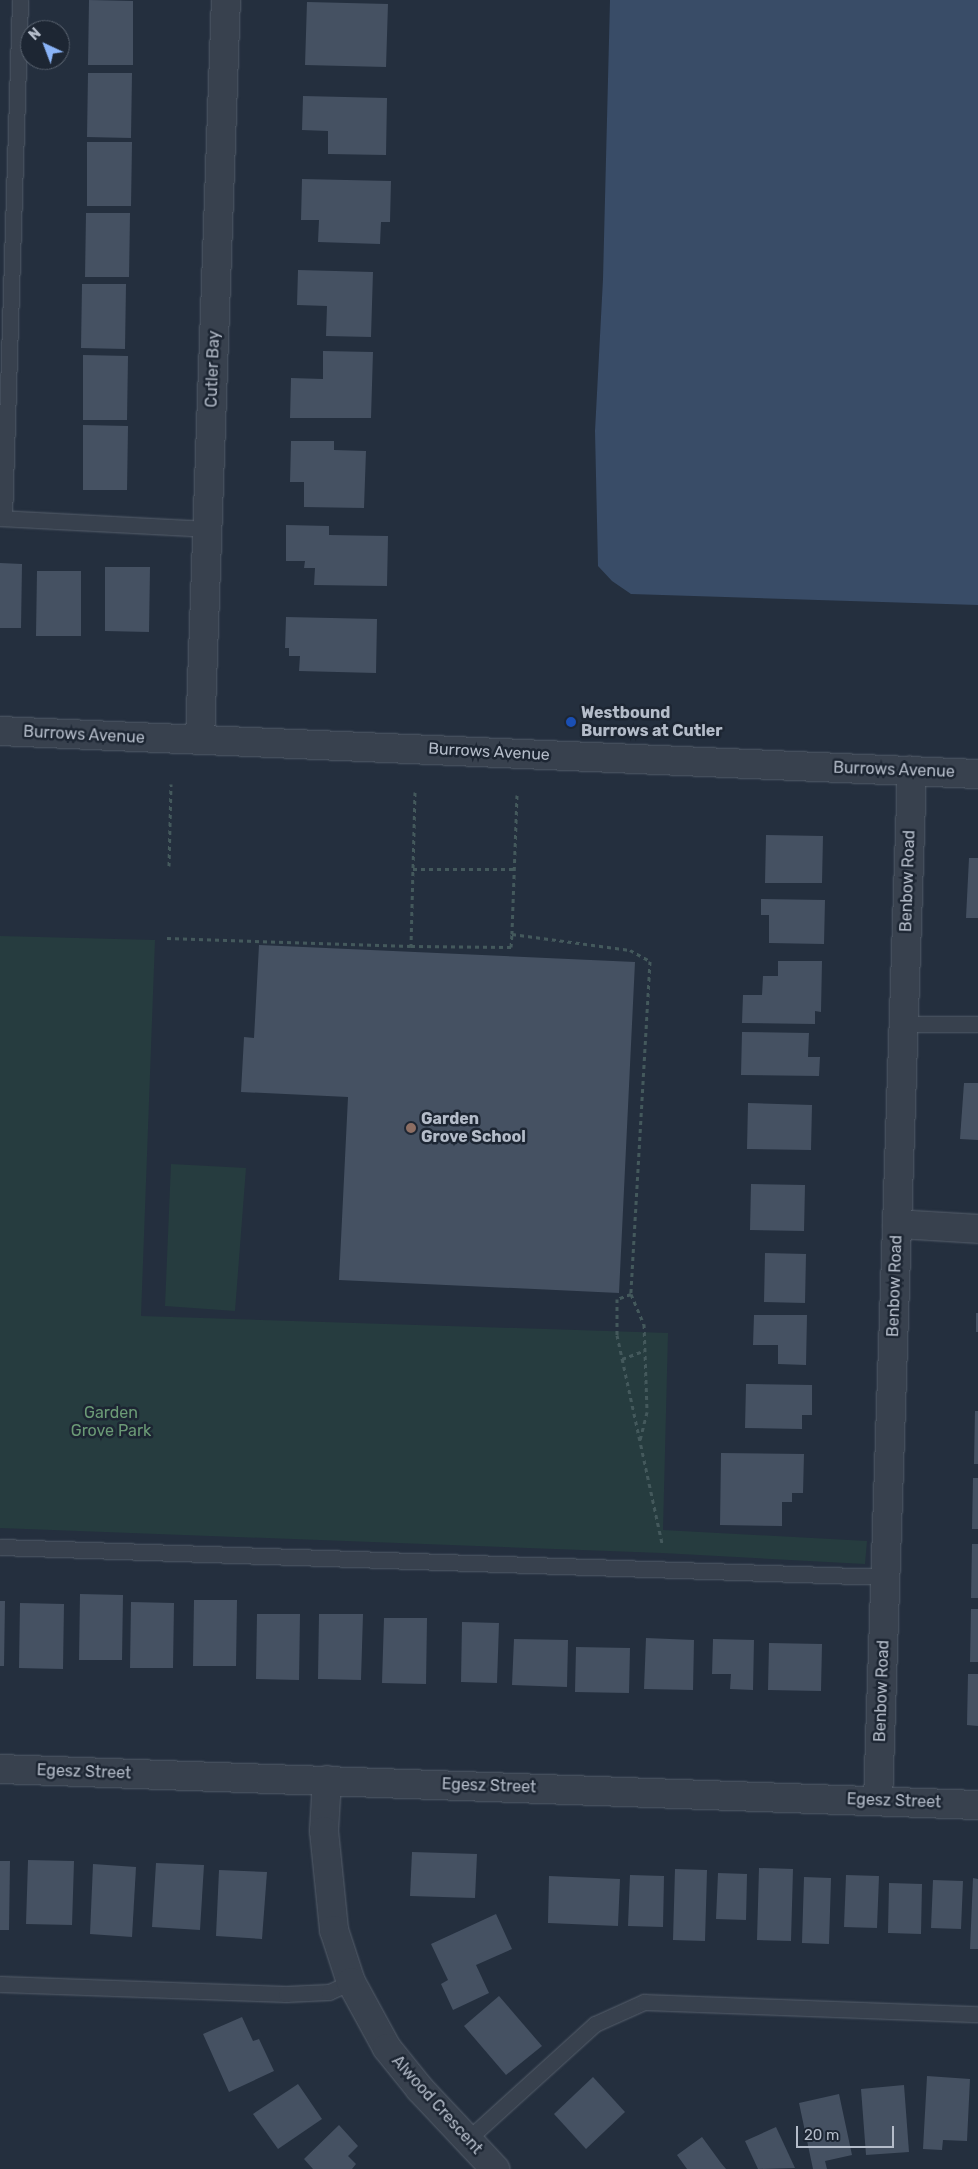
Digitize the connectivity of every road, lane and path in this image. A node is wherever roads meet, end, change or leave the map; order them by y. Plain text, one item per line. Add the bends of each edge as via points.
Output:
1 (20, 0) edge
2 (226, 0) edge
3 (2, 518) edge
4 (207, 529) junction
5 (0, 731) edge
6 (200, 739) junction
7 (912, 771) junction
8 (978, 774) edge
9 (172, 784) dead end
10 (415, 792) dead end
11 (517, 795) dead end
12 (169, 866) dead end
13 (413, 868) junction
14 (514, 869) junction
15 (512, 934) junction
16 (167, 938) dead end
17 (411, 946) junction
18 (904, 1024) junction
19 (978, 1024) edge
20 (897, 1224) junction
21 (978, 1229) edge
22 (631, 1294) junction
23 (645, 1350) junction
24 (622, 1359) junction
25 (640, 1444) junction
26 (670, 1544) dead end
27 (0, 1547) edge
28 (886, 1577) junction
29 (0, 1769) edge
30 (327, 1780) junction
31 (878, 1801) junction
32 (978, 1805) edge
33 (351, 1982) junction
34 (0, 1984) edge
35 (978, 2014) edge
36 (467, 2140) junction
37 (495, 2169) edge

1 - 3 lane
2 - 4 street, Cutler Bay
3 - 4 lane
4 - 6 street, Cutler Bay
5 - 6 street, Burrows Avenue
6 - 7 street, Burrows Avenue
7 - 8 street, Burrows Avenue
7 - 18 street, Benbow Road
9 - 12 path
10 - 13 path
11 - 14 path
13 - 14 path
13 - 17 path
14 - 15 path
15 - 17 path via 511,947
15 - 22 path via 630,950 650,961
16 - 17 path
18 - 19 lane
18 - 20 street, Benbow Road
20 - 21 street
20 - 28 street, Benbow Road
22 - 23 path via 644,1324
22 - 24 path via 617,1299 616,1335
23 - 24 path
23 - 25 path via 646,1412
24 - 25 path
25 - 26 path via 660,1544
27 - 28 lane
28 - 31 street, Benbow Road
29 - 30 street, Egesz Street
30 - 31 street, Egesz Street
30 - 33 street, Alwood Crescent via 324,1831 334,1930
31 - 32 street, Egesz Street
33 - 34 lane via 330,1992 286,1994
33 - 36 street, Alwood Crescent via 387,2048
35 - 36 lane via 644,2002 595,2024
36 - 37 street, Alwood Crescent

